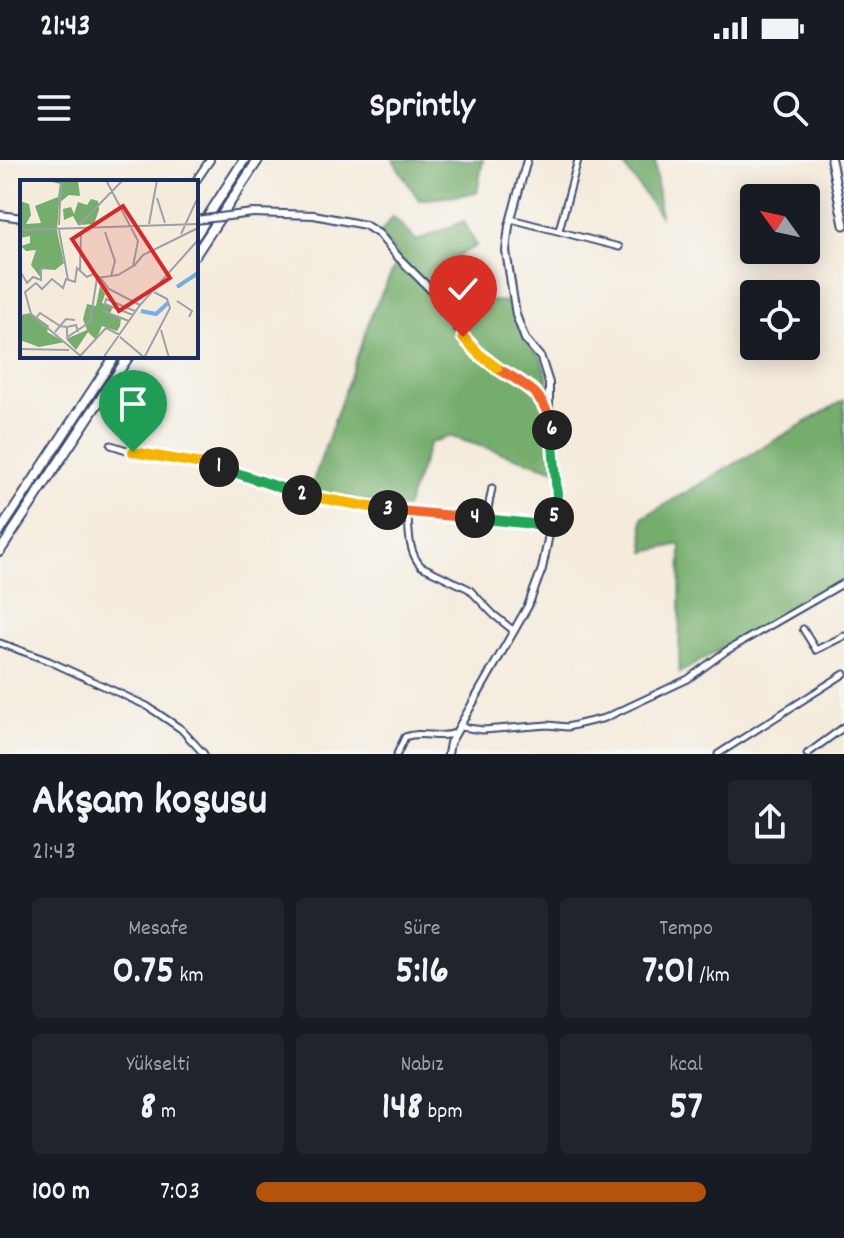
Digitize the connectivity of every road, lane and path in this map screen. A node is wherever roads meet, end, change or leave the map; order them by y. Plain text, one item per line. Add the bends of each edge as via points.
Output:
1 (210, 160) edge
2 (244, 160) edge
3 (258, 160) edge
4 (527, 160) edge
5 (578, 160) edge
6 (831, 160) edge
7 (196, 180) edge
8 (0, 215) edge
9 (20, 218) edge
10 (511, 219) junction
11 (198, 220) edge
12 (844, 225) edge
13 (559, 230) junction
14 (198, 232) edge
15 (619, 247) dead end
16 (198, 251) edge
17 (114, 358) edge
18 (128, 358) edge
19 (549, 413) junction
20 (111, 445) dead end
21 (492, 488) dead end
22 (408, 514) junction
23 (486, 519) junction
24 (552, 526) junction
25 (0, 531) edge
26 (0, 551) edge
27 (844, 583) edge
28 (803, 629) dead end
29 (514, 631) junction
30 (844, 636) edge
31 (0, 643) edge
32 (844, 674) edge
33 (844, 727) edge
34 (458, 730) junction
35 (439, 736) junction
36 (204, 754) edge
37 (397, 754) edge
38 (448, 754) edge
39 (718, 754) edge
40 (807, 754) edge

1 - 7 street
2 - 14 highway
3 - 16 highway
4 - 10 street
5 - 13 street
6 - 12 main road
8 - 9 street
10 - 13 street
10 - 19 street via 506,251 516,315 525,339 541,358 549,383
11 - 19 street, bridge via 253,213 314,215 365,225 440,299 479,354 541,397
13 - 15 street
17 - 25 highway
18 - 26 highway
19 - 24 street via 557,495
20 - 22 street via 224,468 311,498
21 - 23 street
22 - 23 street
22 - 29 street via 410,543 421,566 469,589
23 - 24 street
24 - 29 street via 542,569
27 - 34 street via 688,679 605,718 567,727
28 - 30 street via 816,650
29 - 34 street
31 - 36 street via 147,706 181,729
32 - 39 street
33 - 40 street
34 - 35 street
34 - 38 street
35 - 37 street via 416,732 405,737
35 - 38 street

